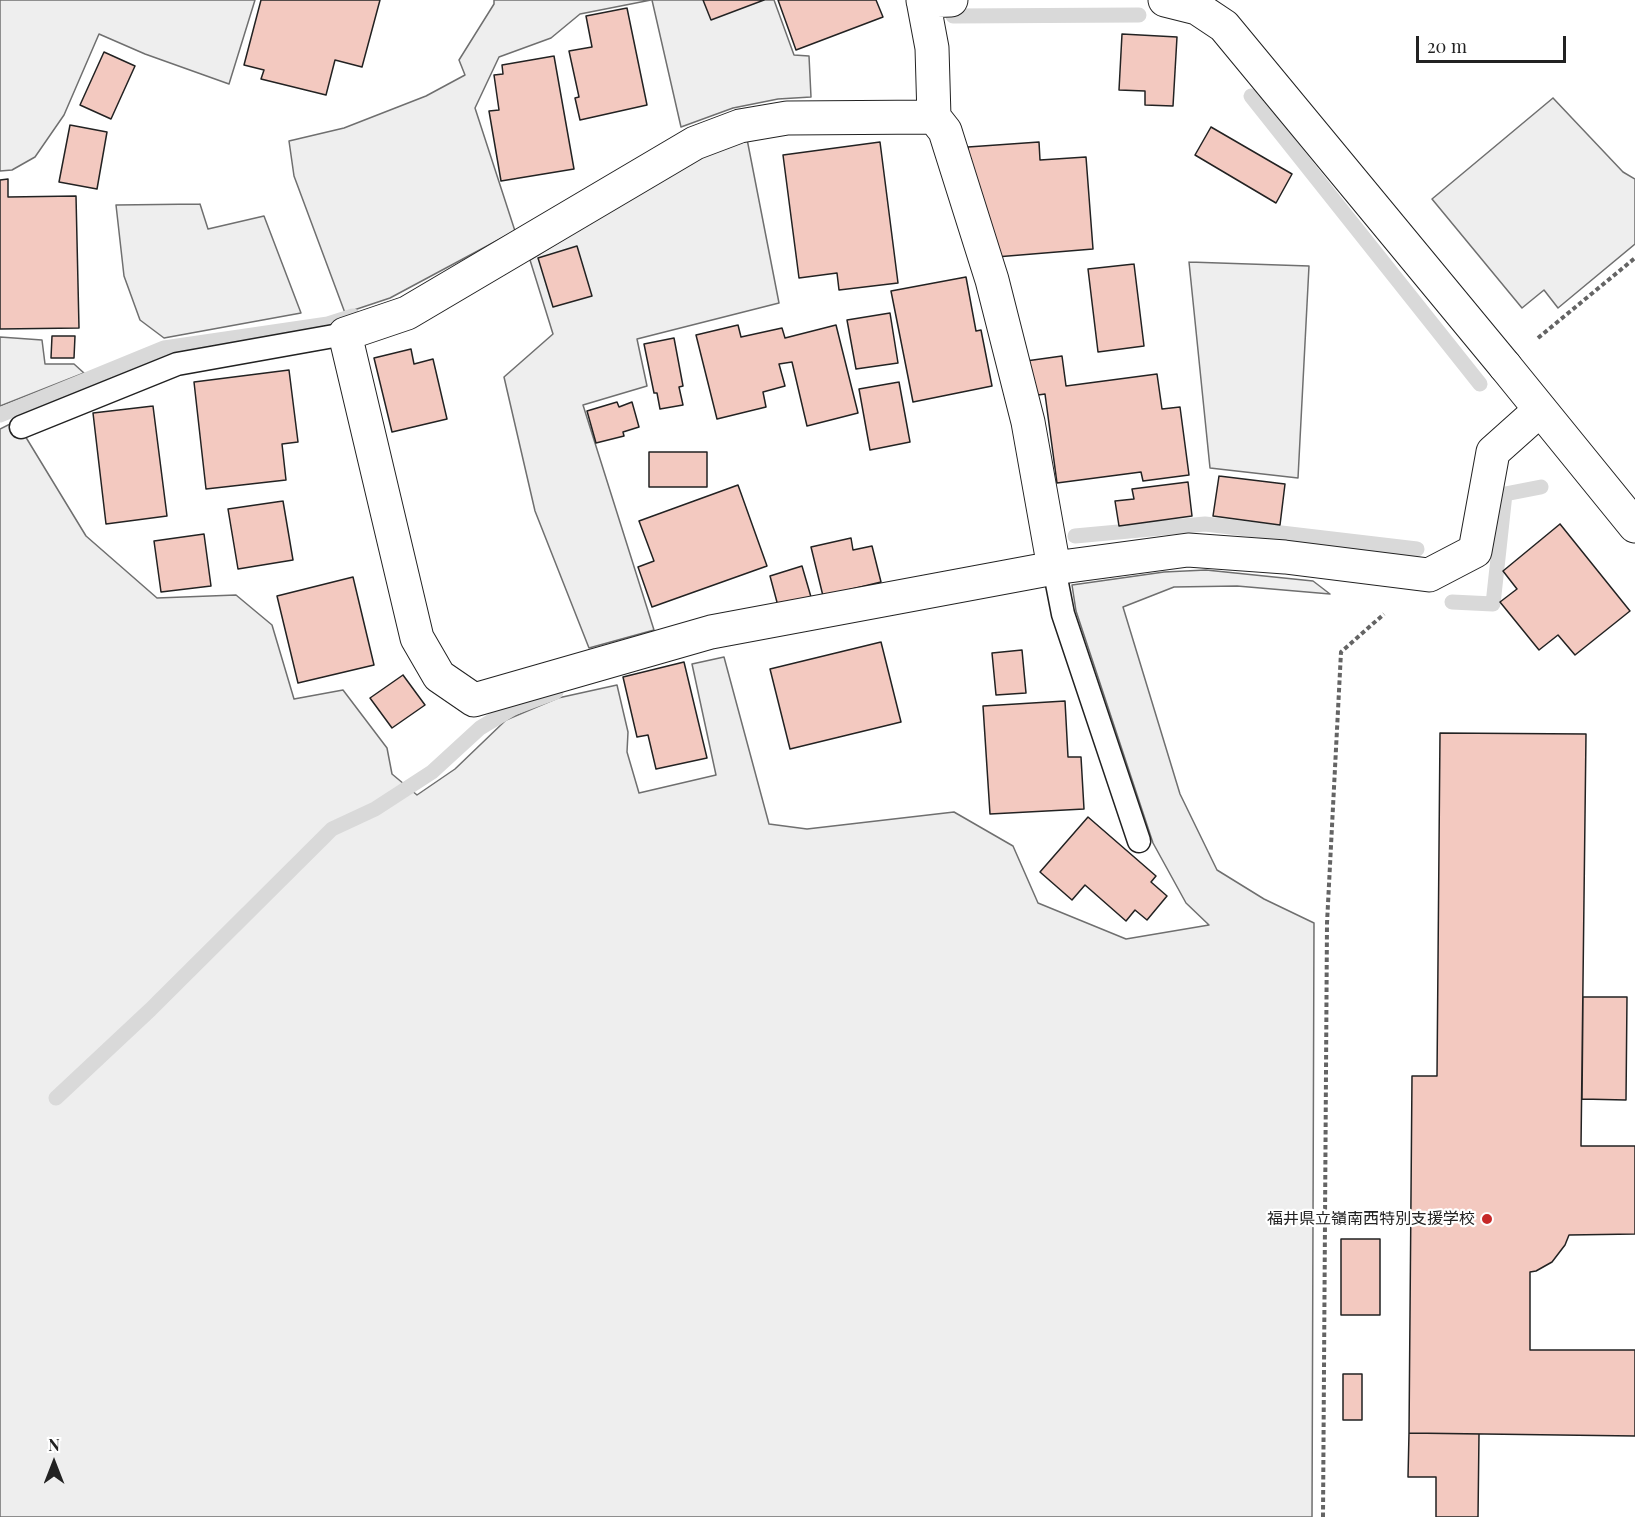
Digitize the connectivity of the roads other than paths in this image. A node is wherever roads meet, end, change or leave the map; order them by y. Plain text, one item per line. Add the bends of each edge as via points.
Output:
1 (923, 0) edge
2 (951, 0) edge
3 (1165, 0) edge
4 (934, 117) junction
5 (345, 334) junction
6 (1540, 410) junction
7 (21, 427) dead end
8 (1635, 526) edge
9 (1054, 568) junction
10 (1138, 841) dead end

1 - 2 street
1 - 4 street via 932,48
3 - 6 street via 1197,8 1224,26
4 - 5 street via 787,118 729,130 695,143 407,313
4 - 9 street via 949,140 992,280 1028,422
5 - 7 lane via 177,364
5 - 9 street via 417,638 439,676 474,700 711,632
6 - 8 street
6 - 9 street via 1493,452 1475,551 1429,575 1285,557 1188,550
9 - 10 lane via 1063,614

